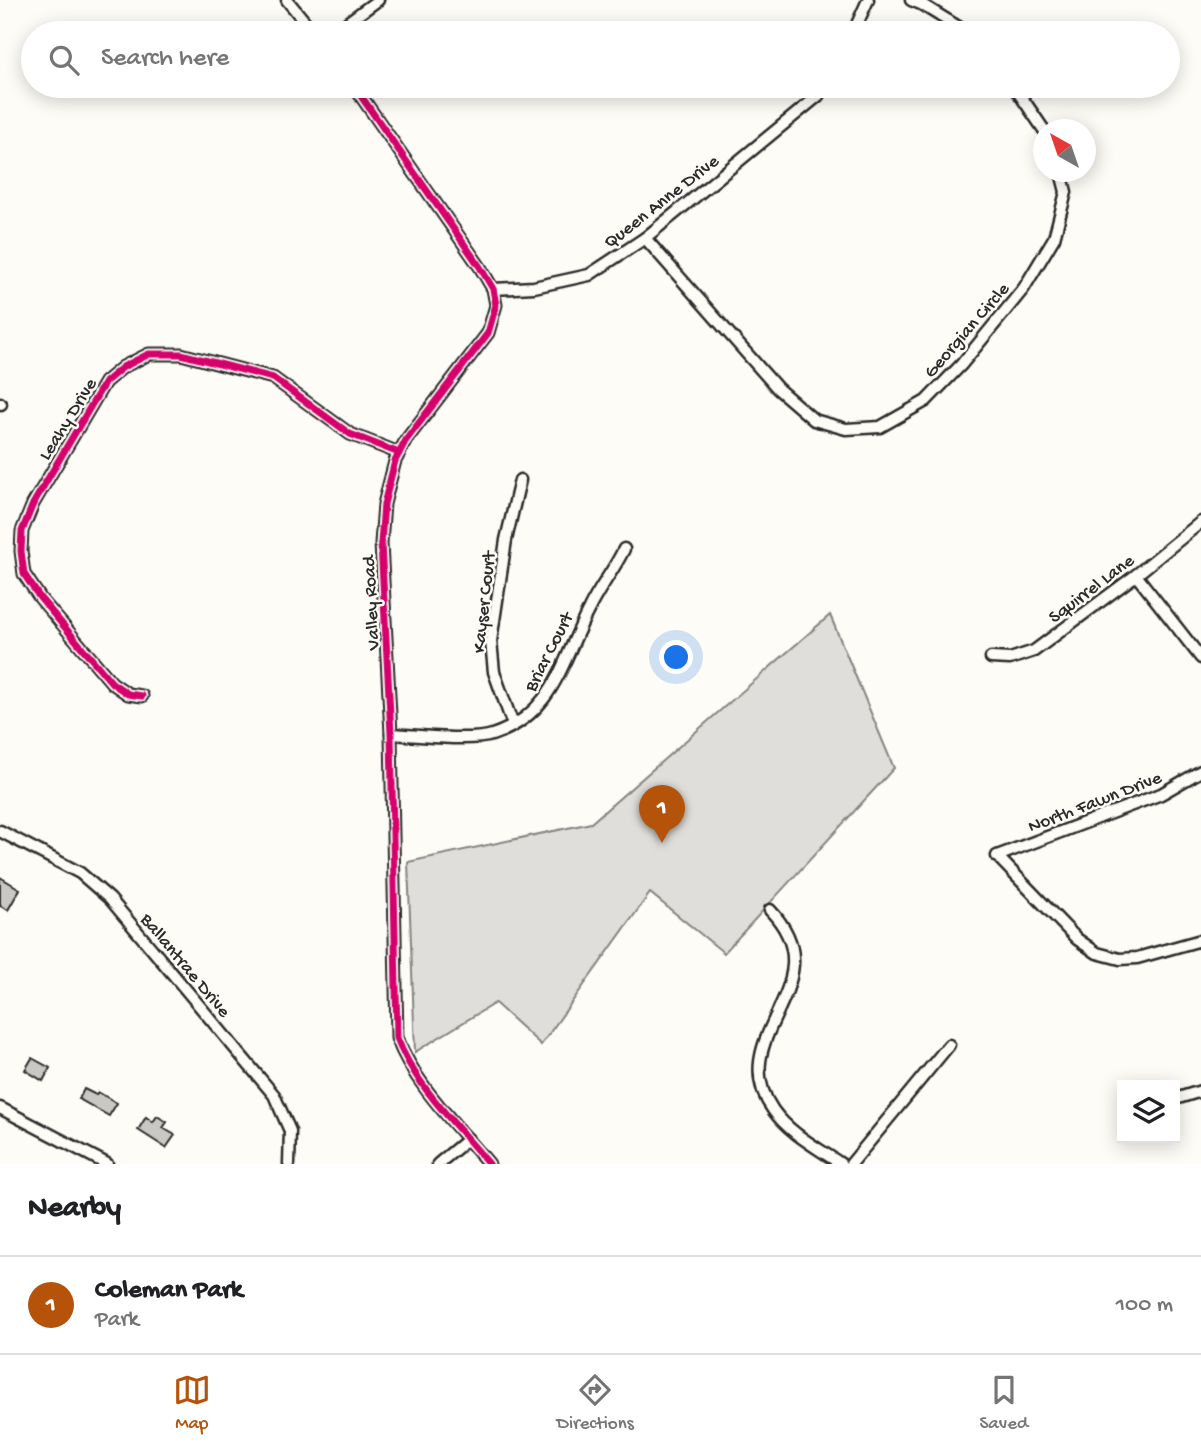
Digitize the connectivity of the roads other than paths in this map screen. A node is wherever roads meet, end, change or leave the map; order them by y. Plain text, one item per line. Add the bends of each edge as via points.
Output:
1 (287, 0) edge
2 (378, 0) edge
3 (868, 0) edge
4 (911, 0) edge
5 (304, 21) edge
6 (349, 21) edge
7 (858, 21) edge
8 (949, 21) edge
9 (363, 98) edge
10 (816, 98) edge
11 (1022, 98) edge
12 (1036, 119) edge
13 (1064, 182) edge
14 (645, 238) junction
15 (493, 289) junction
16 (399, 453) junction
17 (520, 480) dead end
18 (1201, 522) edge
19 (624, 549) dead end
20 (1136, 575) junction
21 (990, 658) dead end
22 (1201, 658) edge
23 (142, 696) dead end
24 (513, 725) junction
25 (391, 734) junction
26 (1201, 771) edge
27 (0, 831) edge
28 (770, 910) dead end
29 (1201, 940) edge
30 (949, 1045) dead end
31 (1201, 1091) edge
32 (1180, 1097) edge
33 (0, 1108) edge
34 (468, 1139) junction
35 (485, 1162) edge
36 (107, 1164) edge
37 (289, 1164) edge
38 (438, 1164) edge
39 (841, 1164) edge
40 (851, 1164) edge

1 - 5 street
2 - 6 street
3 - 7 street
4 - 8 street
9 - 15 street
10 - 14 street, Queen Anne Drive
11 - 12 street
13 - 14 street, Georgian Circle via 1066,192 1054,238 1024,288 926,401 880,427 846,429 814,420 778,389
14 - 15 street, Queen Anne Drive via 589,275 534,287
15 - 16 street, Valley Road via 496,305 488,333
16 - 23 street, Leahy Drive via 349,434 273,378 181,354 149,354 105,382 33,504 22,531 21,551 24,574 40,598 112,683 128,694
16 - 25 street, Valley Road via 388,482 382,543
17 - 24 street, Kayser Court via 506,540 492,641 494,672
18 - 20 street, Squirrel Lane
19 - 24 street, Briar Court via 590,606 547,697
20 - 21 street, Squirrel Lane via 1034,651 1010,659
20 - 22 street
24 - 25 street, Briar Court via 490,736
25 - 34 street, Valley Road via 397,1038 418,1079
26 - 29 street, North Fawn Drive via 1161,794 998,856 1077,939 1097,953 1137,958
27 - 37 street, Ballantrae Drive via 80,873 110,899 274,1095 290,1131
28 - 39 street via 782,922 794,961 788,992 765,1037 761,1082 783,1121
30 - 40 street
31 - 32 street
33 - 36 street
34 - 35 street, Valley Road
34 - 38 street

